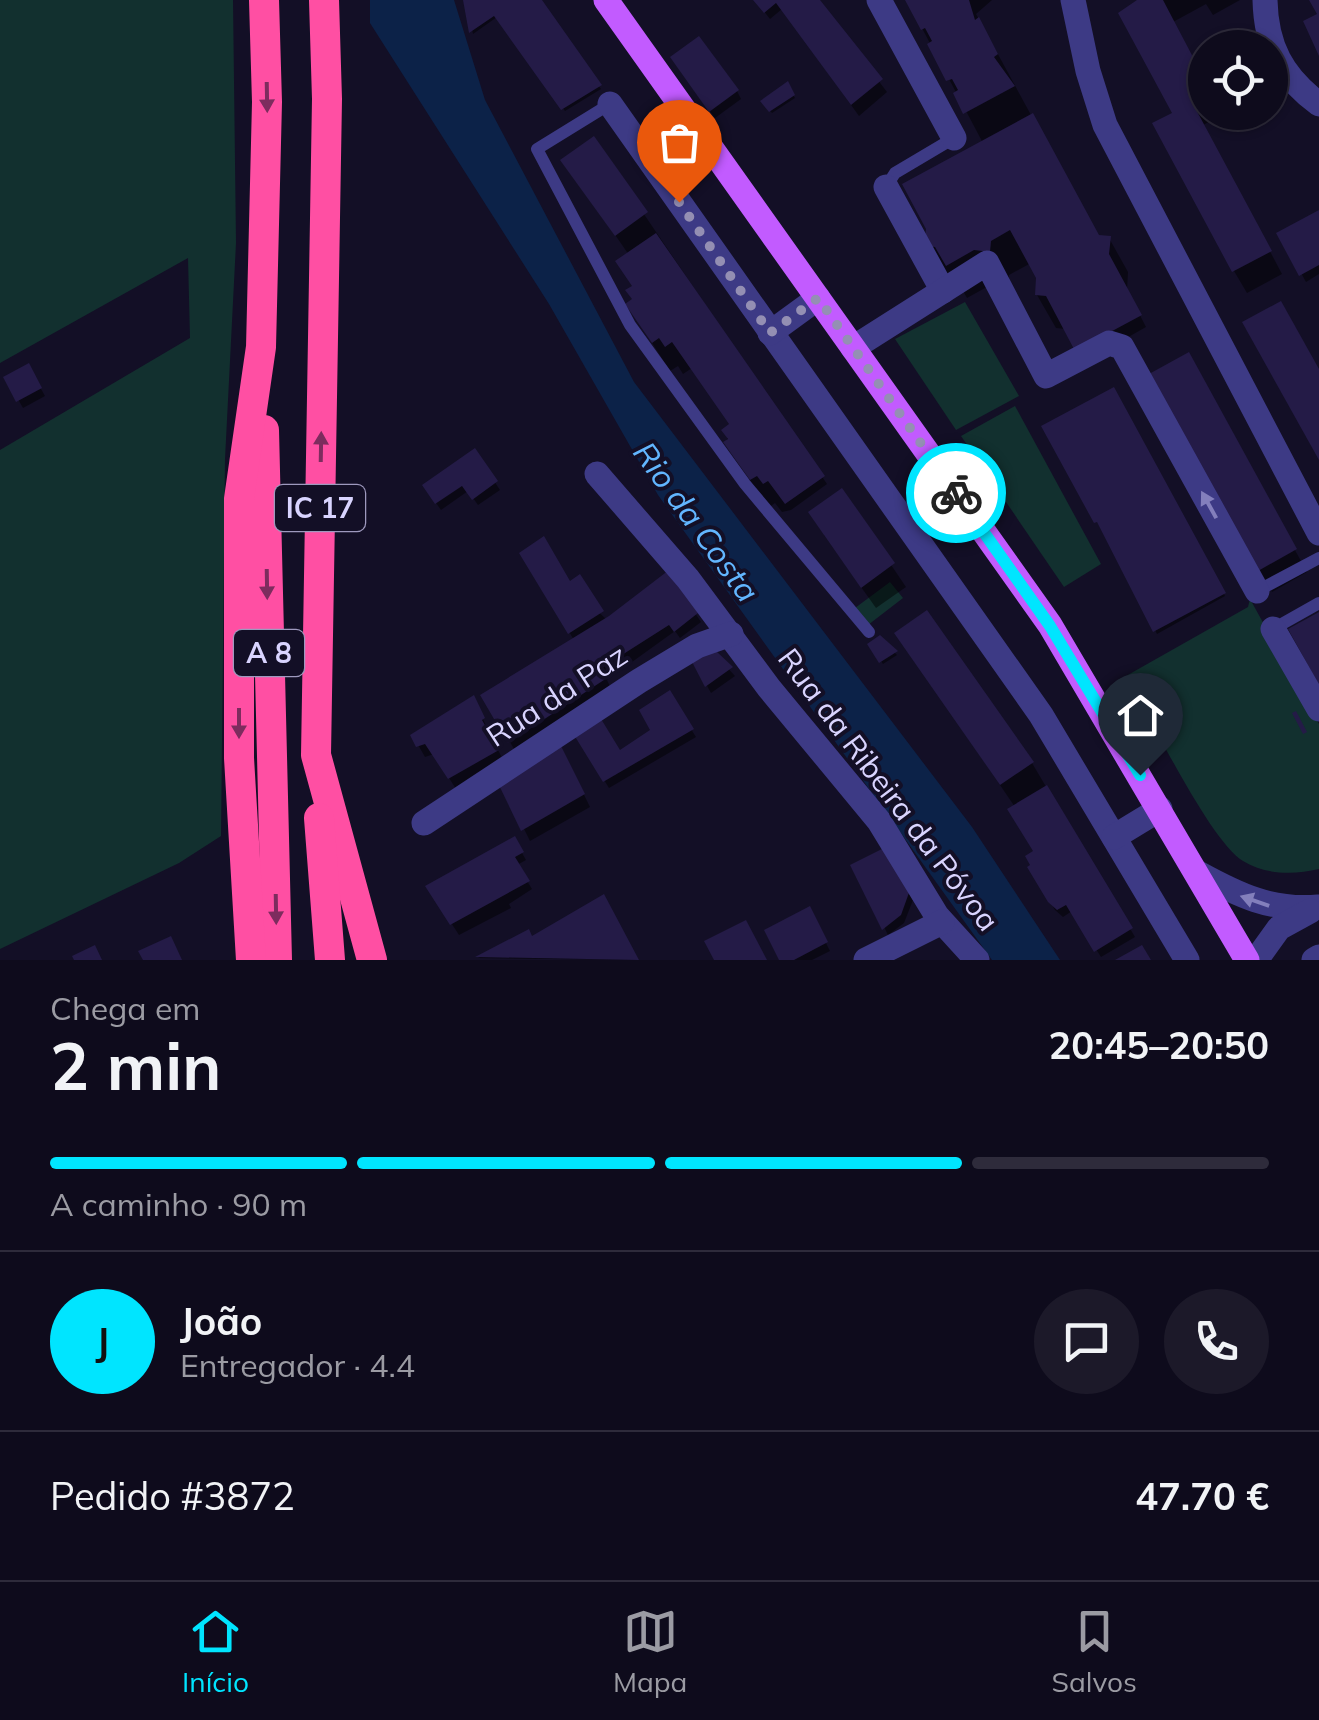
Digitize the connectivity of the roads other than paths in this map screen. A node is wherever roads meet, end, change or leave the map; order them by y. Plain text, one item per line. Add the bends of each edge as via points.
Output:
1 (264, 0) edge
2 (324, 0) edge
3 (606, 0) edge
4 (879, 0) edge
5 (1073, 0) edge
6 (1266, 0) edge
7 (610, 104) joint
8 (1319, 104) edge
9 (954, 138) joint
10 (886, 187) joint
11 (943, 291) junction
12 (818, 298) junction
13 (770, 333) junction
14 (262, 347) junction
15 (854, 348) junction
16 (598, 474) dead end
17 (1319, 533) edge
18 (1319, 558) edge
19 (1256, 591) joint
20 (1319, 602) edge
21 (1273, 628) joint
22 (869, 632) dead end
23 (731, 634) junction
24 (1319, 709) edge
25 (316, 755) junction
26 (1160, 809) junction
27 (424, 823) dead end
28 (1114, 837) junction
29 (1198, 872) junction
30 (1318, 907) edge
31 (942, 922) junction
32 (251, 960) edge
33 (277, 960) edge
34 (330, 960) edge
35 (372, 960) edge
36 (866, 960) edge
37 (976, 960) edge
38 (1187, 960) edge
39 (1247, 960) edge
40 (1256, 960) edge

1 -> 14 highway, IC 17
25 -> 2 highway, IC 17
3 - 12 main road
4 - 9 street
5 - 17 street via 1106,125
6 - 8 street via 1274,53 1295,87
7 - 13 street
7 - 22 lane via 536,149 550,182 614,286 630,325 745,484
9 - 10 lane via 896,173
10 - 11 street
11 - 15 street
19 -> 11 street via 1122,347 1109,343 1046,376 987,263
12 - 13 street
12 - 15 main road
13 - 28 street via 1041,715
14 -> 32 highway, IC 17 via 239,499 239,758
14 -> 33 highway, A 8
15 - 26 main road via 1050,626
16 - 23 street, Rua da Ribeira da Póvoa
18 - 19 lane
20 - 21 lane
21 - 24 street
23 - 27 street, Rua da Paz via 639,681
23 - 31 street, Rua da Ribeira da Póvoa via 879,821
25 - 34 highway
25 - 35 highway, IC 17
26 - 28 street
26 - 29 main road
28 - 38 street
30 -> 29 street via 1268,906
29 - 39 main road
30 - 40 street via 1279,928
31 - 36 street
31 - 37 street, Rua da Ribeira da Póvoa

